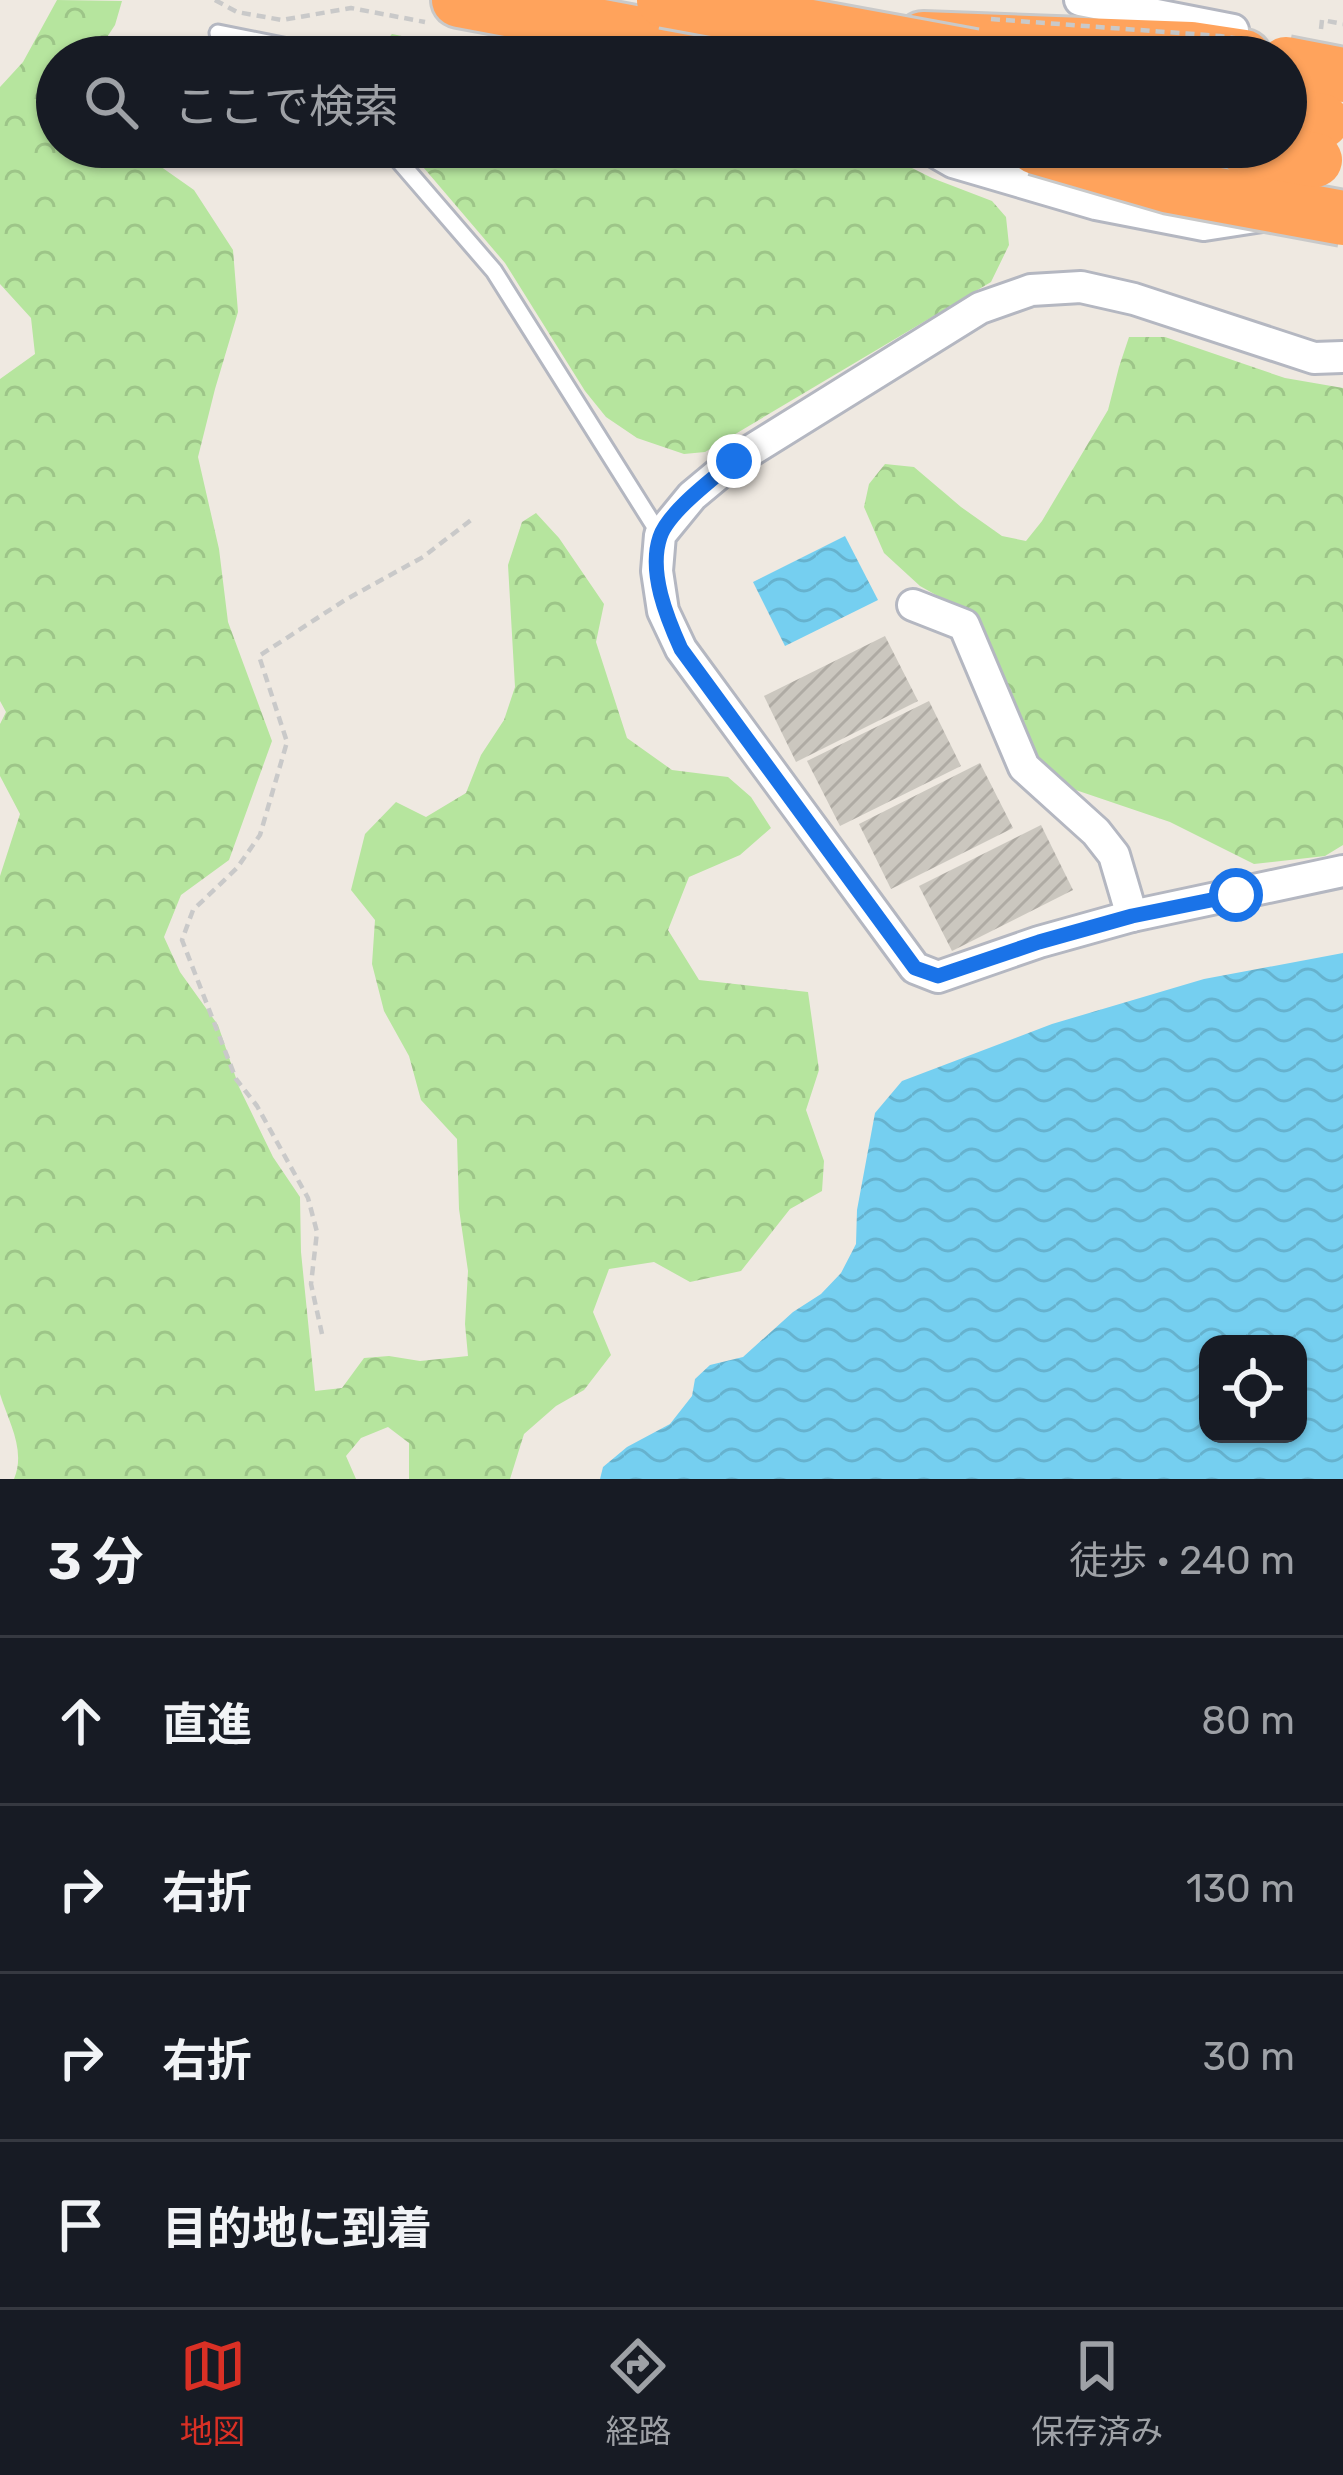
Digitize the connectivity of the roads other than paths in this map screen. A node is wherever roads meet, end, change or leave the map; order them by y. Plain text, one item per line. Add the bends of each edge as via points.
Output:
1 (1080, 0) edge
2 (450, 12) edge
3 (668, 20) edge
4 (849, 32) edge
5 (218, 33) dead end
6 (233, 36) edge
7 (694, 36) edge
8 (709, 36) edge
9 (929, 36) edge
10 (936, 36) edge
11 (1245, 36) edge
12 (1307, 88) edge
13 (1343, 124) edge
14 (1307, 159) edge
15 (1343, 166) edge
16 (405, 168) edge
17 (973, 168) edge
18 (1108, 168) edge
19 (1318, 213) edge
20 (1343, 357) edge
21 (660, 535) junction
22 (913, 605) dead end
23 (1343, 872) edge
24 (1132, 916) junction

1 - 11 street, bridge
2 - 3 highway
3 - 4 highway, bridge
3 - 7 highway
3 - 8 highway
4 - 9 highway, bridge
4 - 10 highway, bridge
5 - 6 lane
12 - 13 highway, bridge
14 - 15 highway, bridge
16 - 21 lane via 494,271
17 - 19 street via 1204,225
18 - 19 highway, bridge
20 - 21 street via 1314,358 1134,298 1081,287 1031,290 980,308 734,461
21 - 24 street via 664,611 681,649 915,968 938,976
22 - 24 street via 964,625 1024,767 1114,855
23 - 24 street

